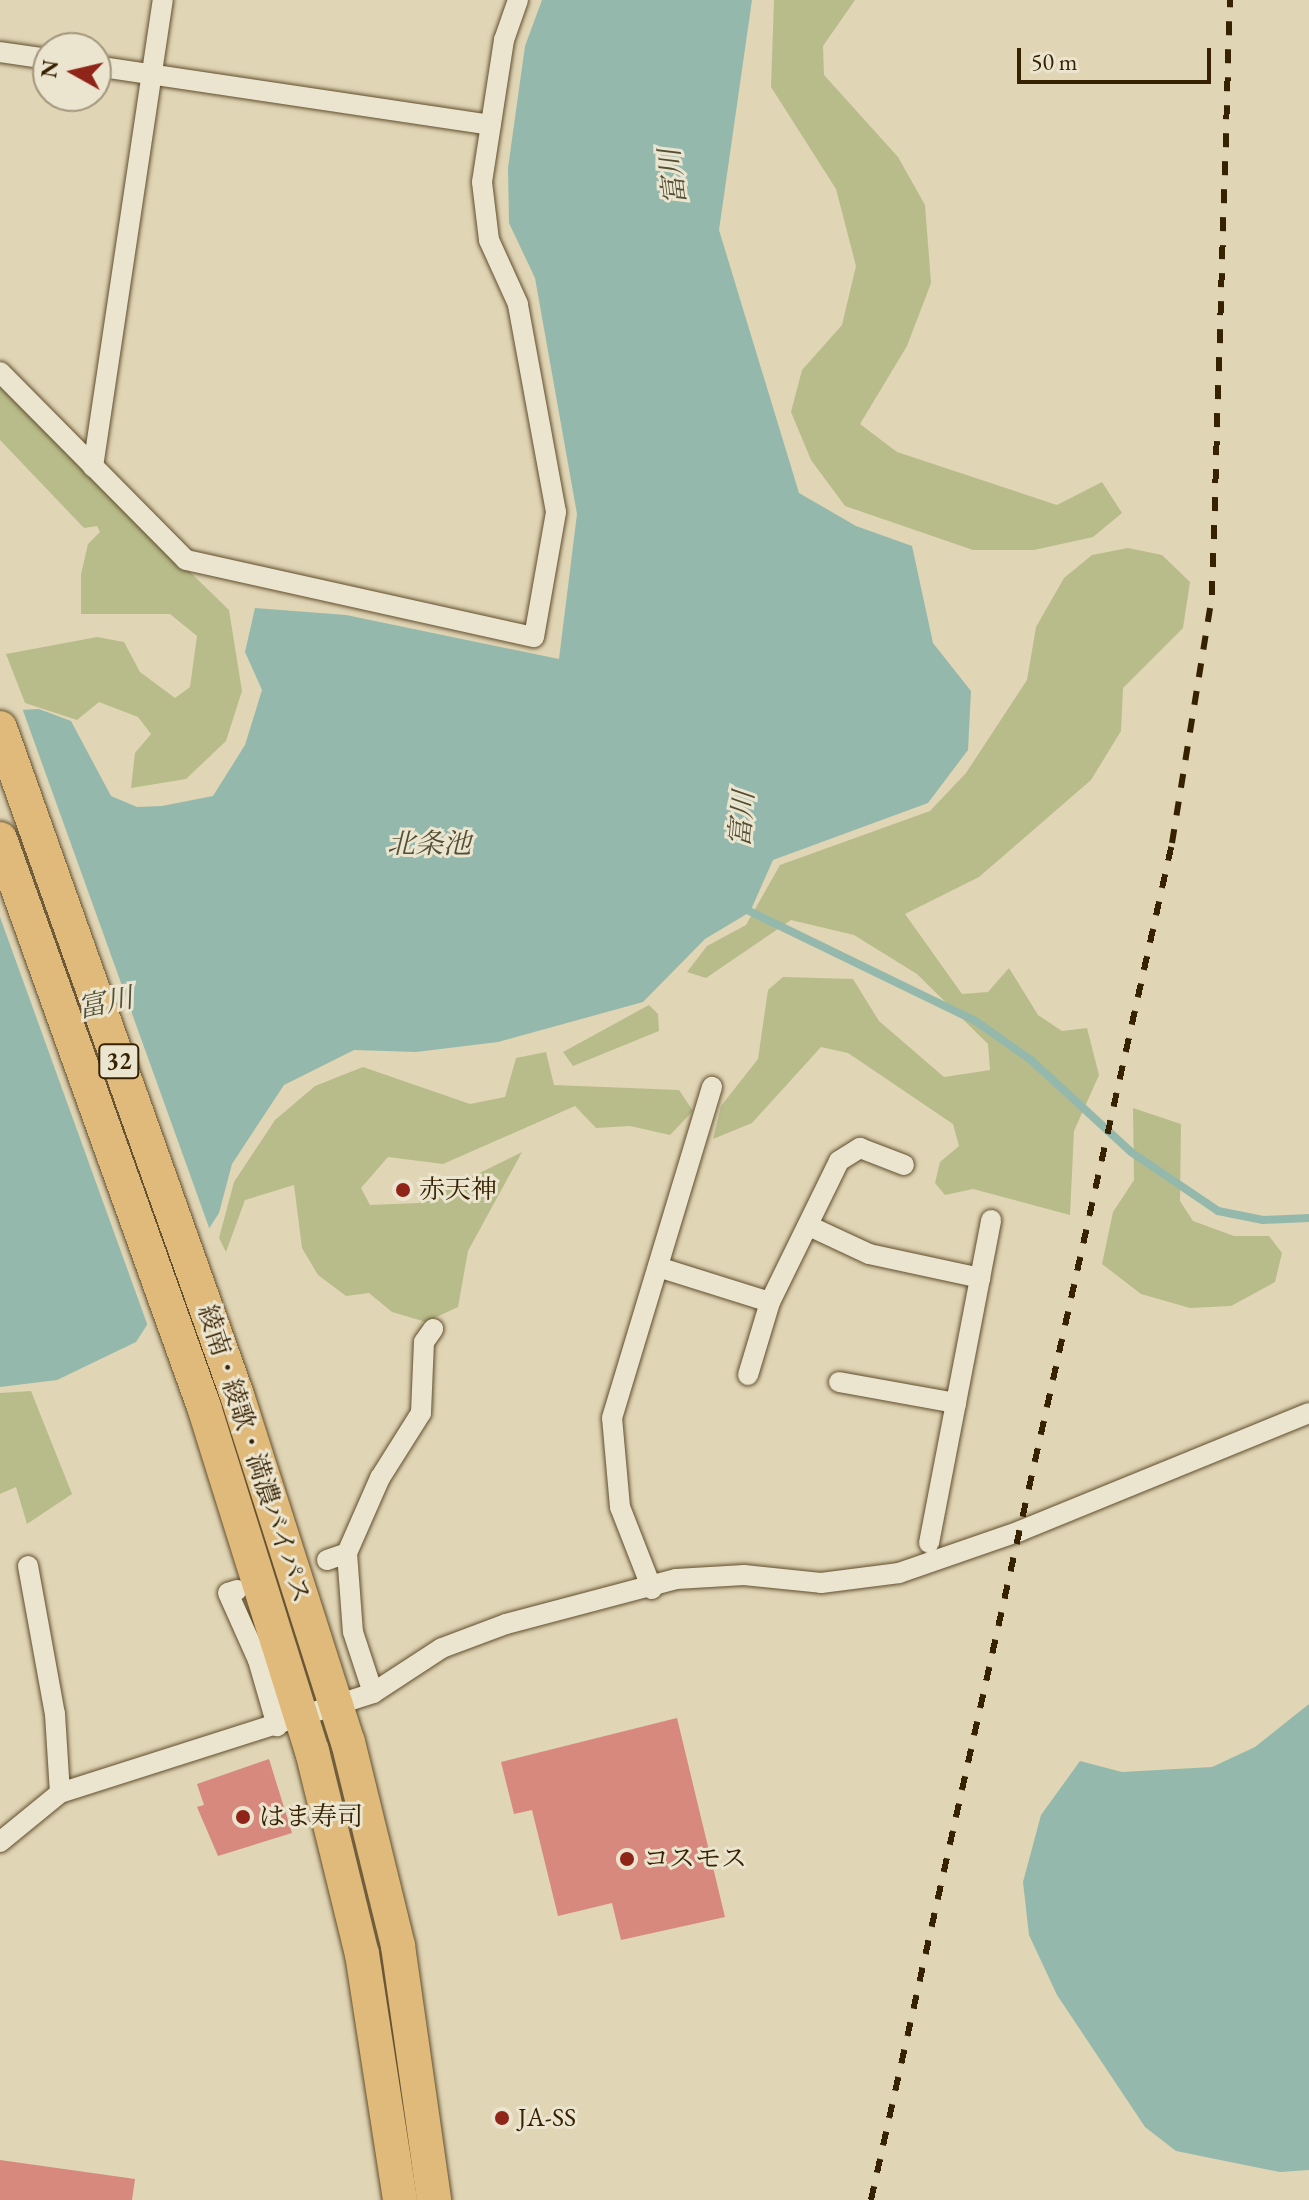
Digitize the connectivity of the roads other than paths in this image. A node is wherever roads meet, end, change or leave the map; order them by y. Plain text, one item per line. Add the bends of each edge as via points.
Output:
1 (163, 0) edge
2 (518, 0) edge
3 (0, 52) edge
4 (32, 57) edge
5 (112, 68) edge
6 (151, 74) junction
7 (491, 125) junction
8 (0, 372) edge
9 (93, 467) junction
10 (0, 728) edge
11 (0, 839) edge
12 (712, 1087) dead end
13 (904, 1165) dead end
14 (991, 1220) dead end
15 (809, 1226) junction
16 (658, 1267) junction
17 (980, 1278) junction
18 (770, 1302) junction
19 (433, 1329) dead end
20 (748, 1375) dead end
21 (839, 1382) dead end
22 (956, 1403) junction
23 (1309, 1413) edge
24 (929, 1543) dead end
25 (347, 1553) junction
26 (327, 1560) dead end
27 (28, 1566) dead end
28 (652, 1589) junction
29 (237, 1590) dead end
30 (373, 1693) junction
31 (336, 1706) junction
32 (290, 1722) junction
33 (60, 1793) junction
34 (0, 1842) edge
35 (400, 2200) edge
36 (434, 2200) edge

1 - 6 street
2 - 7 street via 504,40
3 - 4 street
5 - 6 street
6 - 7 street
6 - 9 street
7 - 9 street via 482,182 489,240 518,304 556,512 534,637 186,560
8 - 9 street
10 - 31 highway, 綾南・綾歌・満濃バイパス / 32 via 237,1395
11 - 32 highway, 綾南・綾歌・満濃バイパス / 32 via 204,1407
12 - 16 street
13 - 15 street via 860,1148 849,1154 839,1161
14 - 17 street
15 - 17 street via 869,1254
15 - 18 street
16 - 18 street
16 - 28 street via 612,1418 620,1507
17 - 22 street
18 - 20 street
19 - 25 street via 425,1336 421,1413 380,1478
21 - 22 street
22 - 24 street
23 - 28 street via 1020,1531 899,1573 821,1583 744,1575 676,1579
25 - 26 street
25 - 30 street via 353,1632
27 - 33 street via 55,1714
28 - 30 street via 506,1624 442,1648
29 - 32 street via 228,1593
30 - 31 street
31 - 32 street
31 - 36 highway, 綾南・綾歌・満濃バイパス / 32 via 398,1946
32 - 33 street
32 - 35 highway, 綾南・綾歌・満濃バイパス / 32 via 362,1954
33 - 34 street

